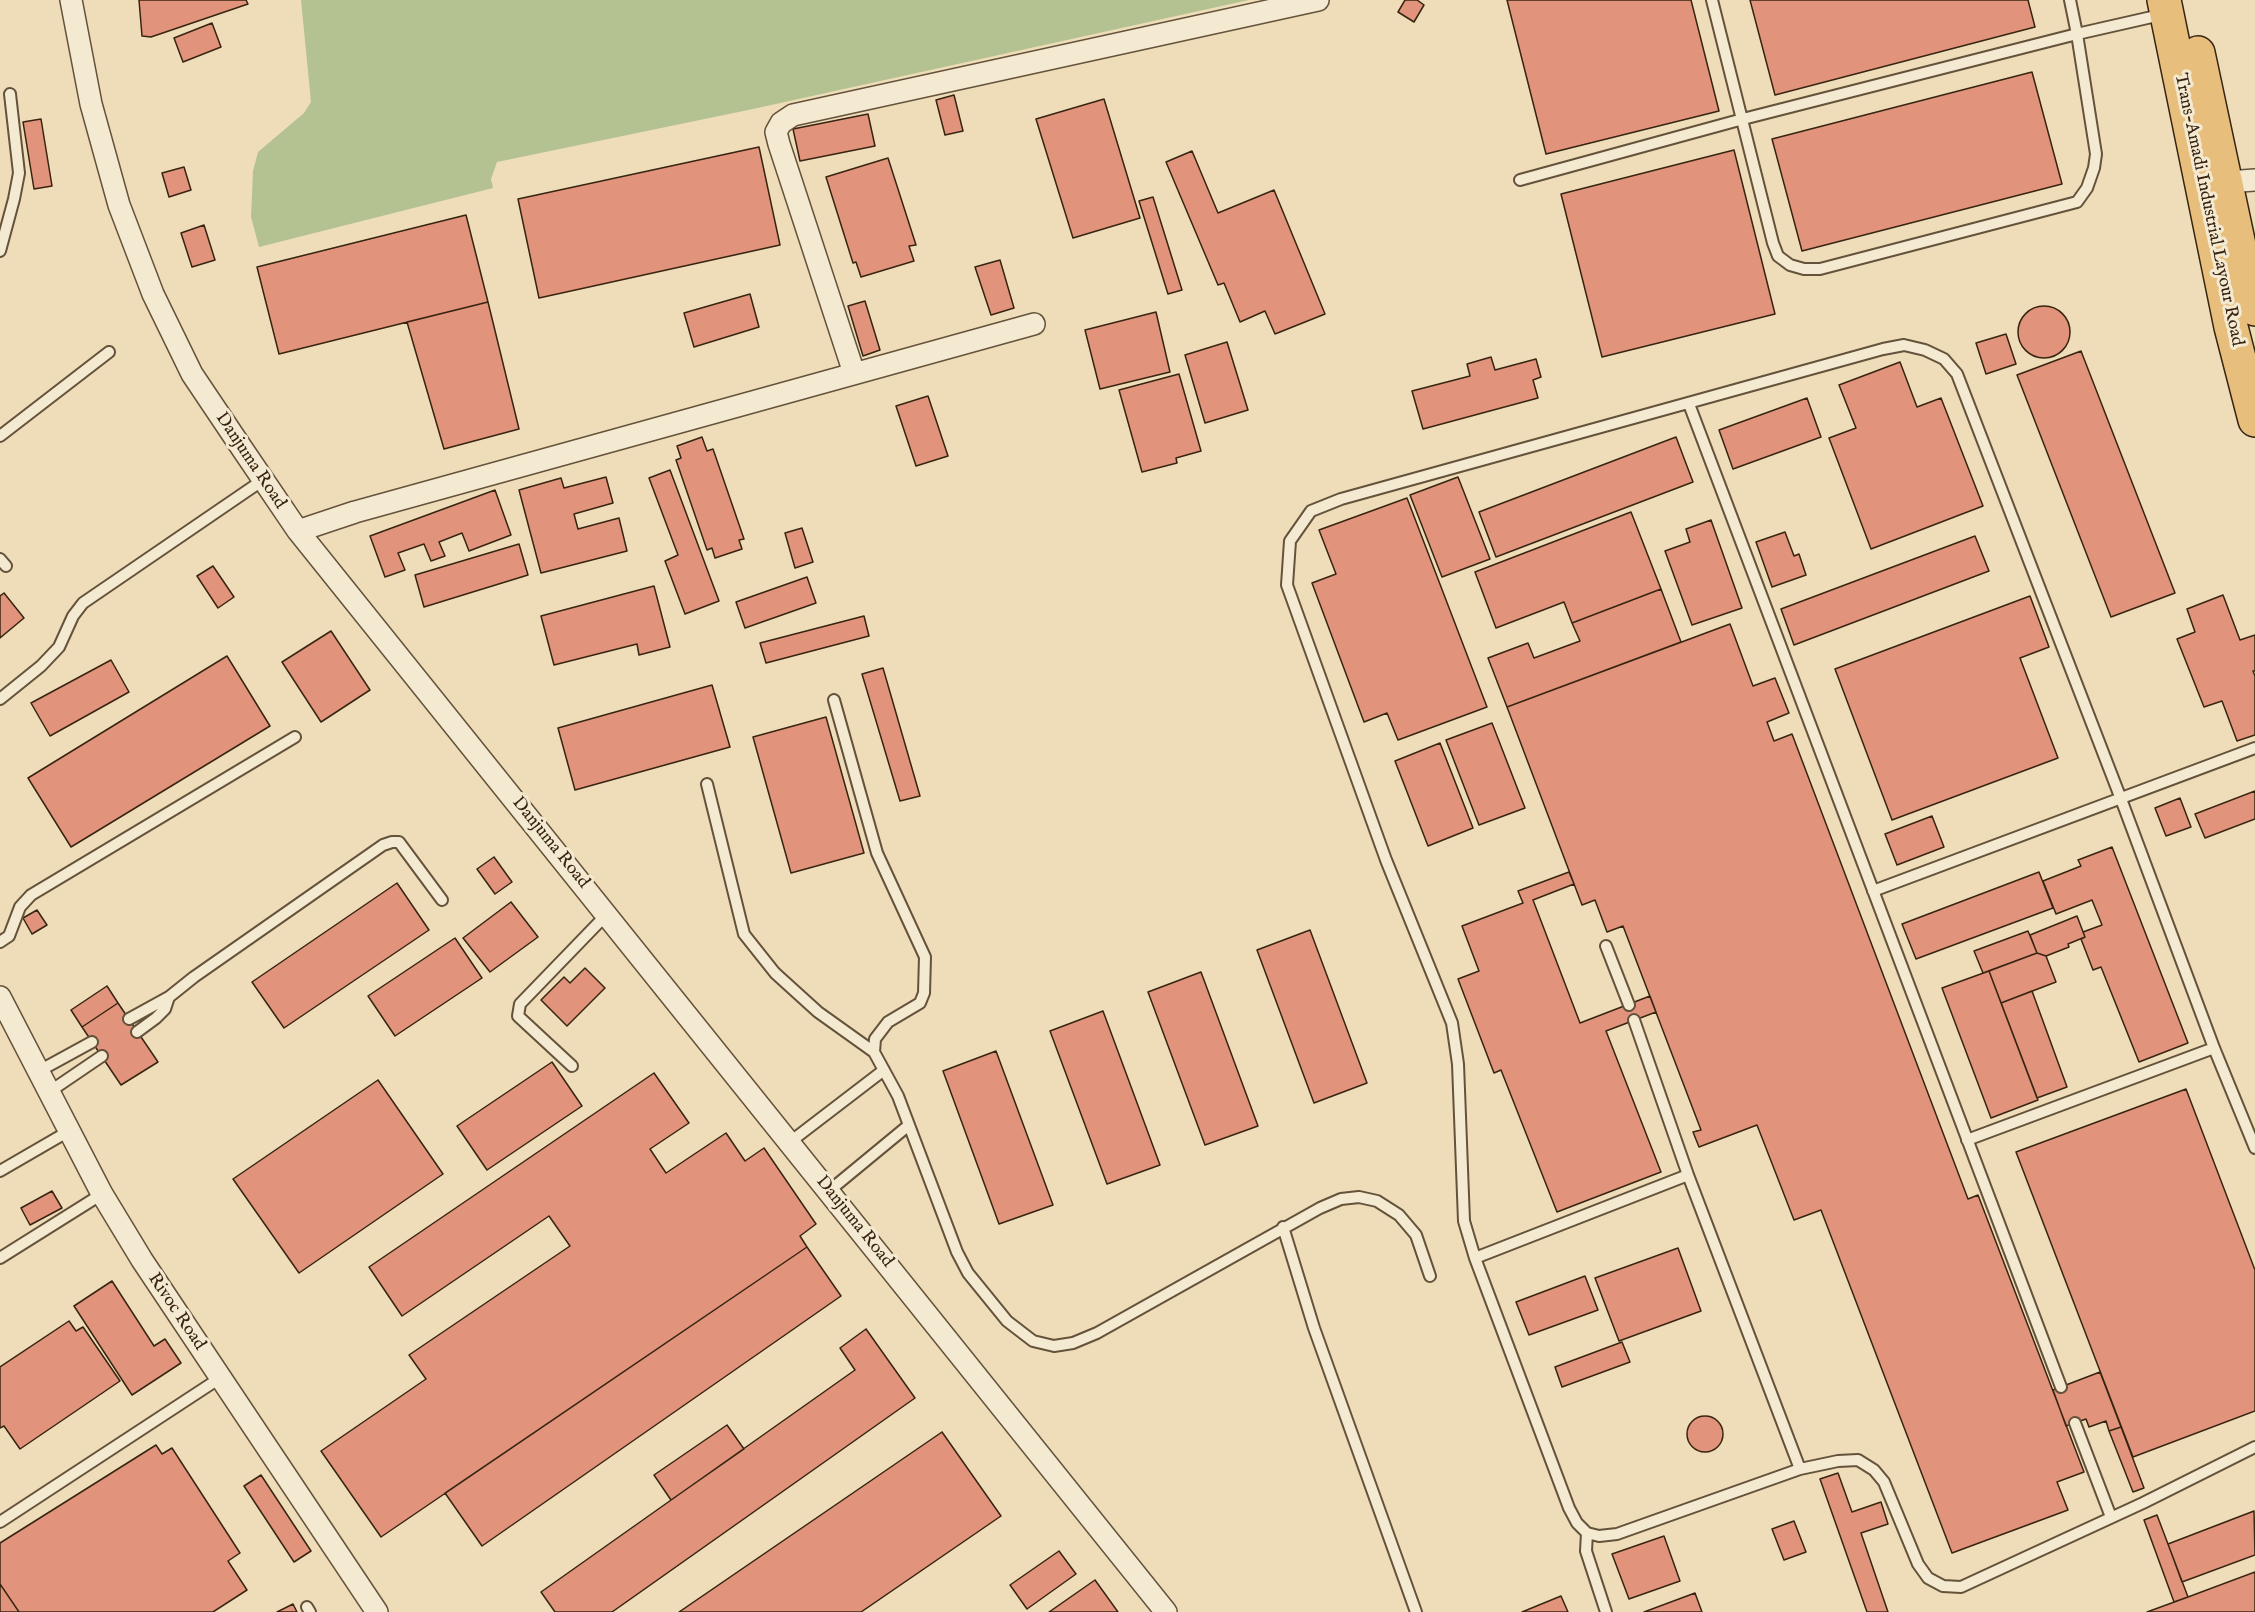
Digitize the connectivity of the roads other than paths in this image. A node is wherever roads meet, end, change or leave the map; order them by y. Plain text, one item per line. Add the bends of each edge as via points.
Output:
1 (71, 0) edge
2 (1318, 0) edge
3 (1712, 0) edge
4 (2070, 0) edge
5 (2173, 5) edge
6 (2077, 34) junction
7 (10, 94) dead end
8 (1743, 120) junction
9 (1520, 180) dead end
10 (2241, 181) edge
11 (0, 251) edge
12 (2255, 309) edge
13 (1034, 324) dead end
14 (109, 352) dead end
15 (854, 373) junction
16 (1689, 404) junction
17 (2255, 420) edge
18 (0, 436) edge
19 (263, 480) junction
20 (298, 531) junction
21 (0, 699) edge
22 (834, 700) dead end
23 (296, 737) dead end
24 (2255, 748) edge
25 (707, 784) dead end
26 (2121, 799) junction
27 (1873, 891) junction
28 (442, 900) dead end
29 (607, 914) junction
30 (0, 942) edge
31 (1606, 946) dead end
32 (0, 997) edge
33 (169, 997) junction
34 (1629, 1005) dead end
35 (129, 1018) dead end
36 (1634, 1020) dead end
37 (137, 1032) dead end
38 (92, 1042) dead end
39 (2214, 1048) junction
40 (874, 1052) junction
41 (102, 1056) dead end
42 (572, 1066) dead end
43 (884, 1070) junction
44 (39, 1071) junction
45 (49, 1092) junction
46 (909, 1125) junction
47 (69, 1131) junction
48 (1967, 1140) junction
49 (790, 1142) junction
50 (2255, 1148) edge
51 (0, 1172) edge
52 (1688, 1175) junction
53 (829, 1191) junction
54 (102, 1194) junction
55 (1283, 1227) junction
56 (0, 1258) edge
57 (1475, 1258) junction
58 (1430, 1276) dead end
59 (220, 1378) junction
60 (2061, 1387) dead end
61 (2075, 1423) dead end
62 (2255, 1447) edge
63 (1800, 1469) junction
64 (2111, 1517) junction
65 (0, 1522) edge
66 (1587, 1533) junction
67 (377, 1612) edge
68 (1166, 1612) edge
69 (1416, 1612) edge
70 (1606, 1612) edge

1 - 19 street, Danjuma Road via 91,104 119,205 153,294 192,374
2 - 15 street via 793,115 781,123 776,132 779,144
3 - 8 lane
4 - 6 lane
5 - 6 lane
5 - 10 main road, Trans-Amadi Industrial Layour Road
5 - 17 main road, Trans-Amadi Industrial Layour Road via 2231,327
6 - 8 lane
6 - 8 lane via 2096,154 2087,188 2077,202 1820,270 1804,270 1778,256
7 - 11 lane via 19,172
8 - 9 lane
10 - 12 main road, Trans-Amadi Industrial Layour Road via 2243,264
13 - 15 street
14 - 18 lane
15 - 20 street
16 - 26 lane via 1904,345 1944,359 1957,374
16 - 27 lane
16 - 57 lane via 1341,500 1311,511 1290,541 1287,585 1386,860 1452,1023 1458,1064 1464,1221
19 - 20 street, Danjuma Road
19 - 21 lane via 83,603 59,647
20 - 29 street, Danjuma Road
22 - 40 lane via 878,853 925,957 920,1003 888,1022 875,1039
23 - 30 lane via 32,895 20,907 9,936
24 - 26 lane
25 - 40 lane via 744,934 784,981 818,1012
26 - 27 lane
26 - 39 lane
27 - 48 lane
28 - 33 lane via 405,848 392,842
29 - 42 lane via 520,1004 518,1016
29 - 49 street, Danjuma Road
31 - 34 lane
32 - 44 street, Rivoc Road
33 - 35 lane
33 - 37 lane via 161,1014
36 - 52 lane
38 - 44 lane
39 - 48 lane
39 - 50 lane
40 - 43 lane
41 - 45 lane
43 - 46 lane
43 - 49 lane
44 - 45 street, Rivoc Road
45 - 47 street, Rivoc Road
46 - 53 lane
46 - 55 lane via 968,1273 1007,1321 1033,1341 1054,1346 1097,1333
47 - 51 lane
47 - 54 street, Rivoc Road
48 - 60 lane
49 - 53 street, Danjuma Road
52 - 57 lane
52 - 63 lane
53 - 68 street, Danjuma Road
54 - 56 lane
54 - 59 street, Rivoc Road
55 - 58 lane via 1341,1199 1377,1201 1399,1215 1416,1235
55 - 69 lane via 1314,1328
57 - 66 lane via 1569,1508
59 - 65 lane
59 - 67 street, Rivoc Road
61 - 64 lane
62 - 64 lane
63 - 64 lane via 1858,1460 1874,1470 1884,1482 1918,1564 1928,1578 1943,1586 1961,1587
63 - 66 lane via 1617,1534
66 - 70 lane via 1586,1551

